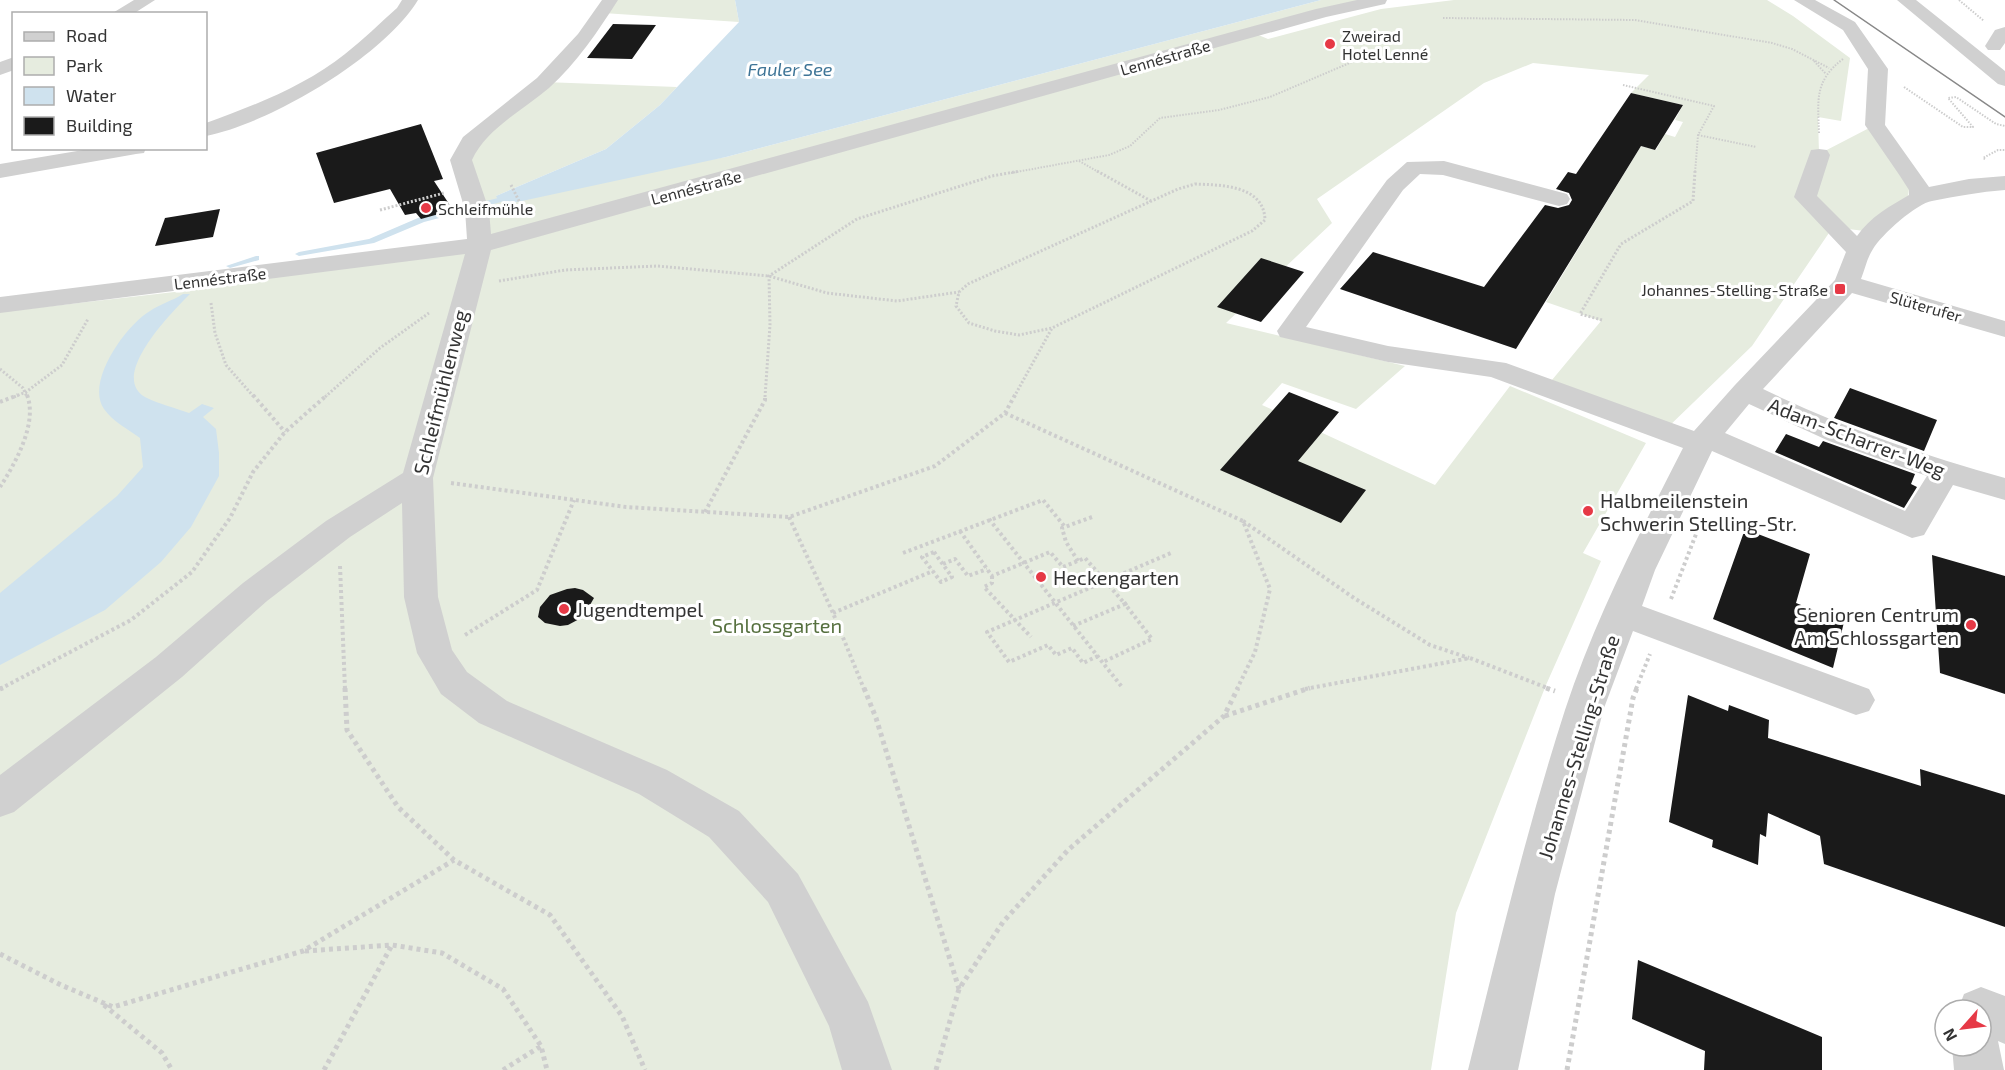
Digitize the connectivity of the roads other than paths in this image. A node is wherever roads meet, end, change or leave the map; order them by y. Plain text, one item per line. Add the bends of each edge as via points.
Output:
1 (147, 0) edge
2 (410, 0) edge
3 (610, 0) edge
4 (1379, 0) edge
5 (1802, 0) edge
6 (1905, 0) edge
7 (123, 12) edge
8 (2005, 80) edge
9 (207, 130) edge
10 (124, 150) edge
11 (1819, 154) road end
12 (0, 171) edge
13 (2005, 183) edge
14 (1920, 193) junction
15 (1559, 199) dead end
16 (480, 245) junction
17 (1853, 267) junction
18 (0, 304) edge
19 (2005, 329) edge
20 (1745, 391) junction
21 (1704, 440) junction
22 (1944, 472) junction
23 (417, 478) junction
24 (2005, 489) edge
25 (1621, 612) junction
26 (1856, 699) dead end
27 (0, 799) edge
28 (867, 1070) edge
29 (1492, 1070) edge

1 - 7 street
2 - 9 street via 403,12 351,59 258,111
3 - 16 street, Schleifmühlenweg via 585,38 544,82 470,141 461,160 477,210
4 - 16 street, Lennéstraße
5 - 14 street via 1849,26 1878,69 1875,125
6 - 8 street
10 - 12 street
11 - 17 street via 1805,197
13 - 14 street
14 - 17 street, Johannes-Stelling-Straße via 1920,198 1872,232
15 - 21 street via 1444,168 1415,167 1395,185 1290,331 1388,354 1496,369
16 - 18 street, Lennéstraße via 297,257
16 - 23 street, Schleifmühlenweg
17 - 19 street, Slüterufer
17 - 20 street, Johannes-Stelling-Straße
20 - 21 street, Johannes-Stelling-Straße
20 - 22 street, Adam-Scharrer-Weg via 1851,439
21 - 22 street via 1912,527
21 - 25 street, Johannes-Stelling-Straße
22 - 24 street, Adam-Scharrer-Weg
23 - 27 street via 338,529 255,592 169,667
23 - 28 street, Schleifmühlenweg via 421,597 435,653 454,683 493,712 653,782 724,824 783,888 851,1019
25 - 26 street
25 - 29 street, Johannes-Stelling-Straße via 1586,708 1533,894

